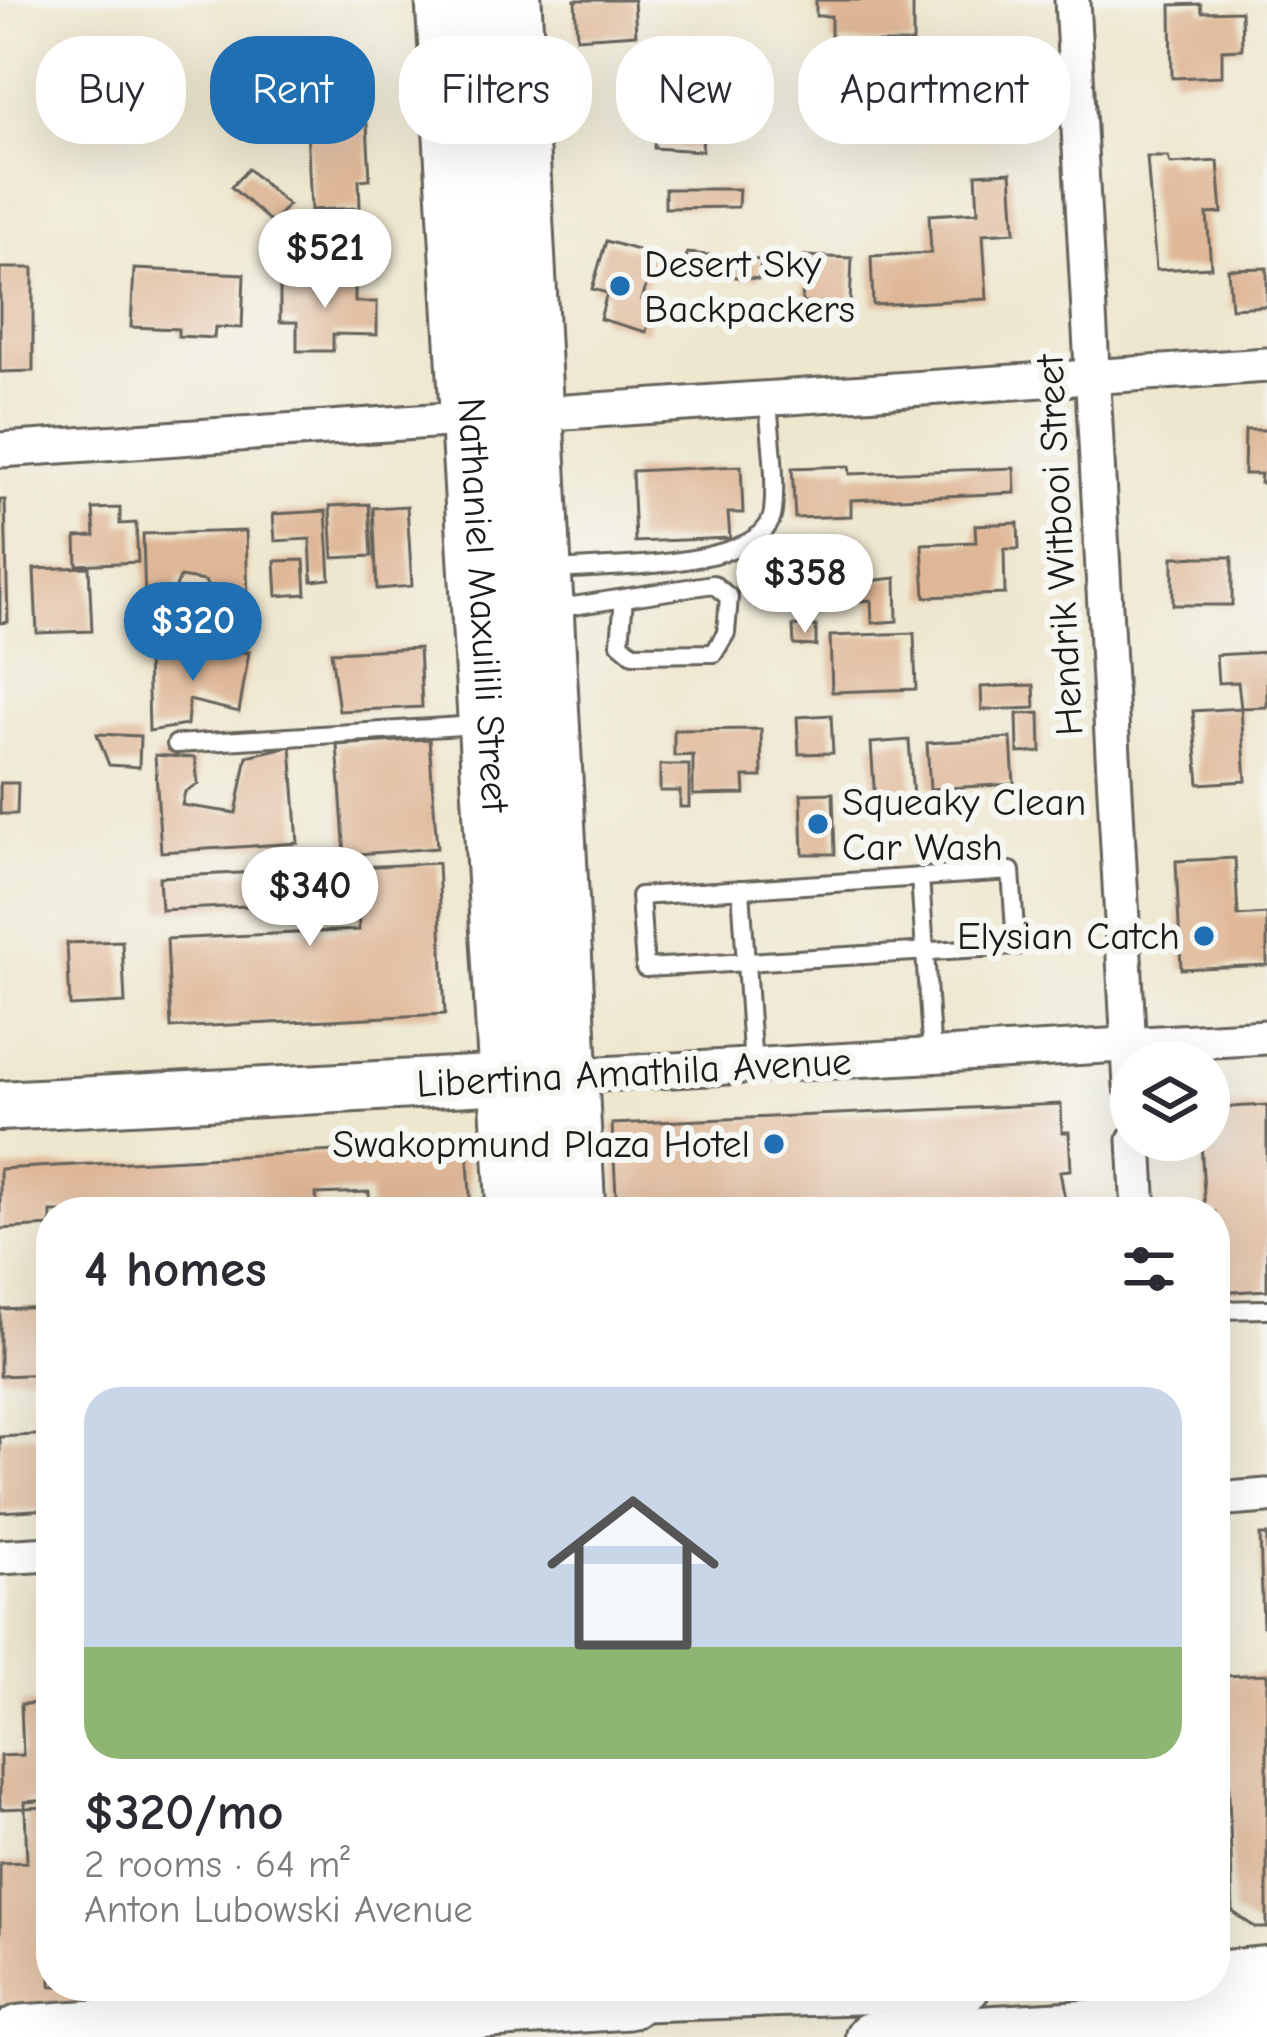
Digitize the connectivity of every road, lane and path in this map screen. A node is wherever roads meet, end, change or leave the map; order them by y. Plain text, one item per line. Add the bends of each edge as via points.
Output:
1 (448, 0) edge
2 (509, 0) edge
3 (1072, 0) edge
4 (1267, 365) edge
5 (1093, 376) junction
6 (768, 400) junction
7 (501, 419) junction
8 (0, 450) edge
9 (540, 591) junction
10 (624, 598) junction
11 (490, 724) junction
12 (176, 744) dead end
13 (920, 877) junction
14 (741, 889) junction
15 (925, 949) junction
16 (746, 961) junction
17 (1267, 1037) edge
18 (1128, 1041) edge
19 (1211, 1041) edge
20 (1110, 1048) edge
21 (932, 1058) junction
22 (753, 1066) junction
23 (538, 1077) junction
24 (0, 1106) edge
25 (1136, 1161) edge
26 (521, 1197) edge
27 (569, 1197) edge
28 (1138, 1197) edge
29 (1267, 1309) edge
30 (1230, 1310) edge
31 (1267, 1496) edge
32 (1230, 1499) edge
33 (36, 1555) edge
34 (0, 1557) edge
35 (1267, 1971) edge
36 (1230, 1975) edge
37 (705, 2001) edge
38 (600, 2007) edge
39 (1187, 2015) edge
40 (1267, 2015) edge
41 (155, 2033) edge
42 (22, 2037) edge
43 (870, 2037) edge

1 - 7 highway, Nathaniel Maxuilili Street
2 - 7 highway, Nathaniel Maxuilili Street
3 - 5 street, Hendrik Witbooi Street
4 - 5 street
5 - 6 street
5 - 18 street, Hendrik Witbooi Street
6 - 7 street
6 - 9 lane via 773,515 762,535 738,550
7 - 8 street
7 - 9 highway, Nathaniel Maxuilili Street
7 - 11 highway, Nathaniel Maxuilili Street
9 - 10 lane
9 - 23 highway, Nathaniel Maxuilili Street
10 - 10 lane via 712,584 729,597 726,633 714,653 633,654 620,643
11 - 12 lane
11 - 23 highway, Nathaniel Maxuilili Street
13 - 14 lane
13 - 15 lane
13 - 15 lane via 1011,871 1016,946
14 - 16 lane
14 - 16 lane via 640,896 645,968
15 - 16 lane
15 - 21 lane
16 - 22 lane
17 - 19 street, Libertina Amathila Avenue
20 - 21 street, Libertina Amathila Avenue
21 - 22 street, Libertina Amathila Avenue
22 - 23 street, Libertina Amathila Avenue
23 - 24 street, Libertina Amathila Avenue
23 - 26 highway, Nathaniel Maxuilili Street
23 - 27 highway, Nathaniel Maxuilili Street
25 - 28 street
29 - 30 lane
31 - 32 street
33 - 34 street
35 - 36 street
37 - 38 street
38 - 41 highway via 269,2013
39 - 40 street
39 - 43 street
41 - 42 highway

